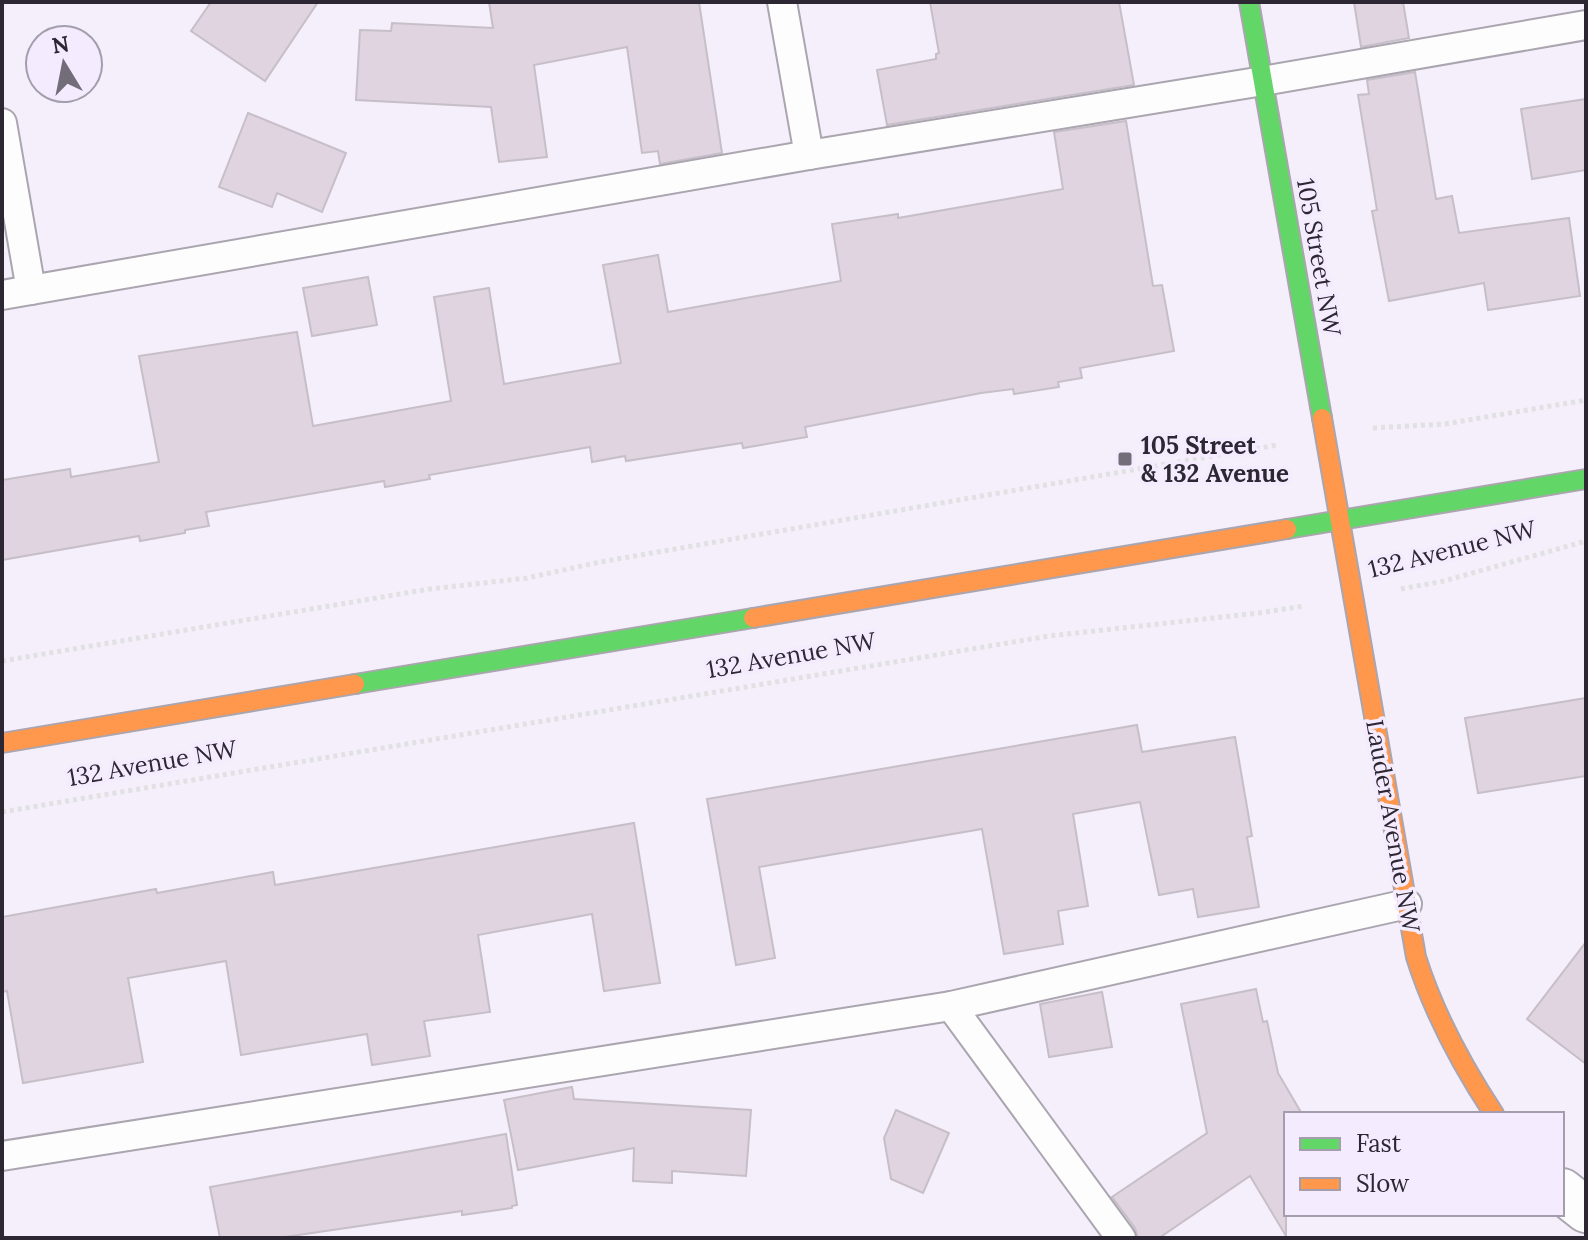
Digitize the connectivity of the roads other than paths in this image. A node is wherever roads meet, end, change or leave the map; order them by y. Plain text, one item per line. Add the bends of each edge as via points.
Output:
1 (782, 2) edge
2 (1249, 2) edge
3 (1586, 25) edge
4 (1263, 81) junction
5 (2, 123) edge
6 (809, 155) junction
7 (31, 290) junction
8 (2, 295) edge
9 (1586, 479) edge
10 (1341, 521) junction
11 (2, 743) edge
12 (1407, 904) junction
13 (951, 1006) junction
14 (1493, 1112) edge
15 (2, 1156) edge
16 (1564, 1193) edge
17 (1586, 1210) edge
18 (1121, 1238) edge

1 - 6 lane
2 - 4 street, 105 Street NW
3 - 4 lane
4 - 6 lane
4 - 10 street, 105 Street NW
5 - 7 lane
6 - 7 lane
7 - 8 lane
9 - 10 street, 132 Avenue NW
10 - 11 street, 132 Avenue NW
10 - 12 street, Lauder Avenue NW
12 - 13 lane
12 - 14 street, Lauder Avenue NW via 1416,957 1441,1029
13 - 15 lane
13 - 18 lane
16 - 17 street

